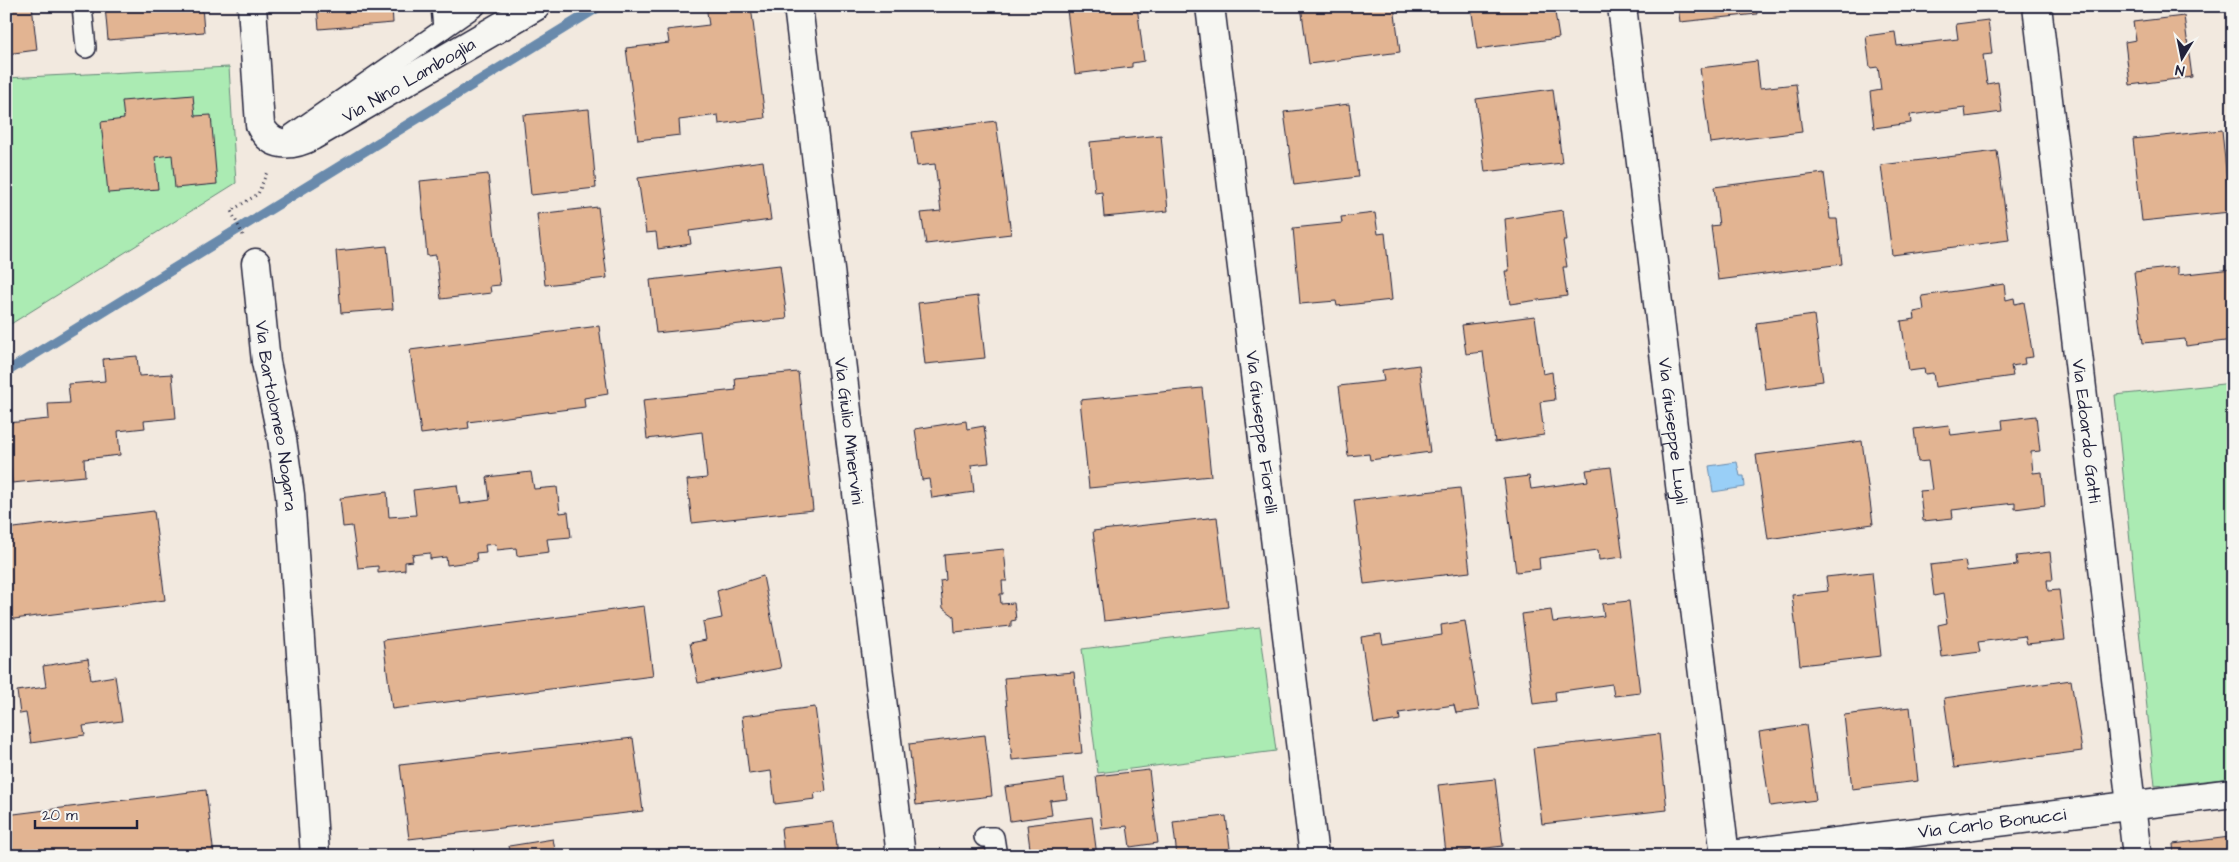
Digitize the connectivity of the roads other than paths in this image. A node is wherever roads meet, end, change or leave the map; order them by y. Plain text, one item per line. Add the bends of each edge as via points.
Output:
1 (82, 6) edge
2 (252, 6) edge
3 (441, 6) edge
4 (476, 6) edge
5 (536, 6) edge
6 (798, 6) edge
7 (1210, 6) edge
8 (1622, 6) edge
9 (2037, 6) edge
10 (443, 29) junction
11 (86, 48) dead end
12 (278, 144) junction
13 (256, 263) road end
14 (2233, 793) edge
15 (2131, 806) junction
16 (984, 837) dead end
17 (315, 856) edge
18 (901, 856) edge
19 (997, 856) edge
20 (1314, 856) edge
21 (1724, 856) edge
22 (2137, 856) edge

1 - 11 lane
2 - 12 street via 260,125 264,133
3 - 10 lane
4 - 10 lane
5 - 12 street, Via Nino Lamboglia via 304,141
6 - 18 street, Via Giulio Minervini
7 - 20 street, Via Giuseppe Fiorelli
8 - 21 street, Via Giuseppe Lugli
9 - 15 street, Via Edoardo Gatti
10 - 12 lane
13 - 17 street, Via Bartolomeo Nogara via 266,362 290,495
14 - 15 street, Via Carlo Bonucci
15 - 21 street, Via Carlo Bonucci
15 - 22 street, Via Edoardo Gatti
16 - 19 lane via 994,837

